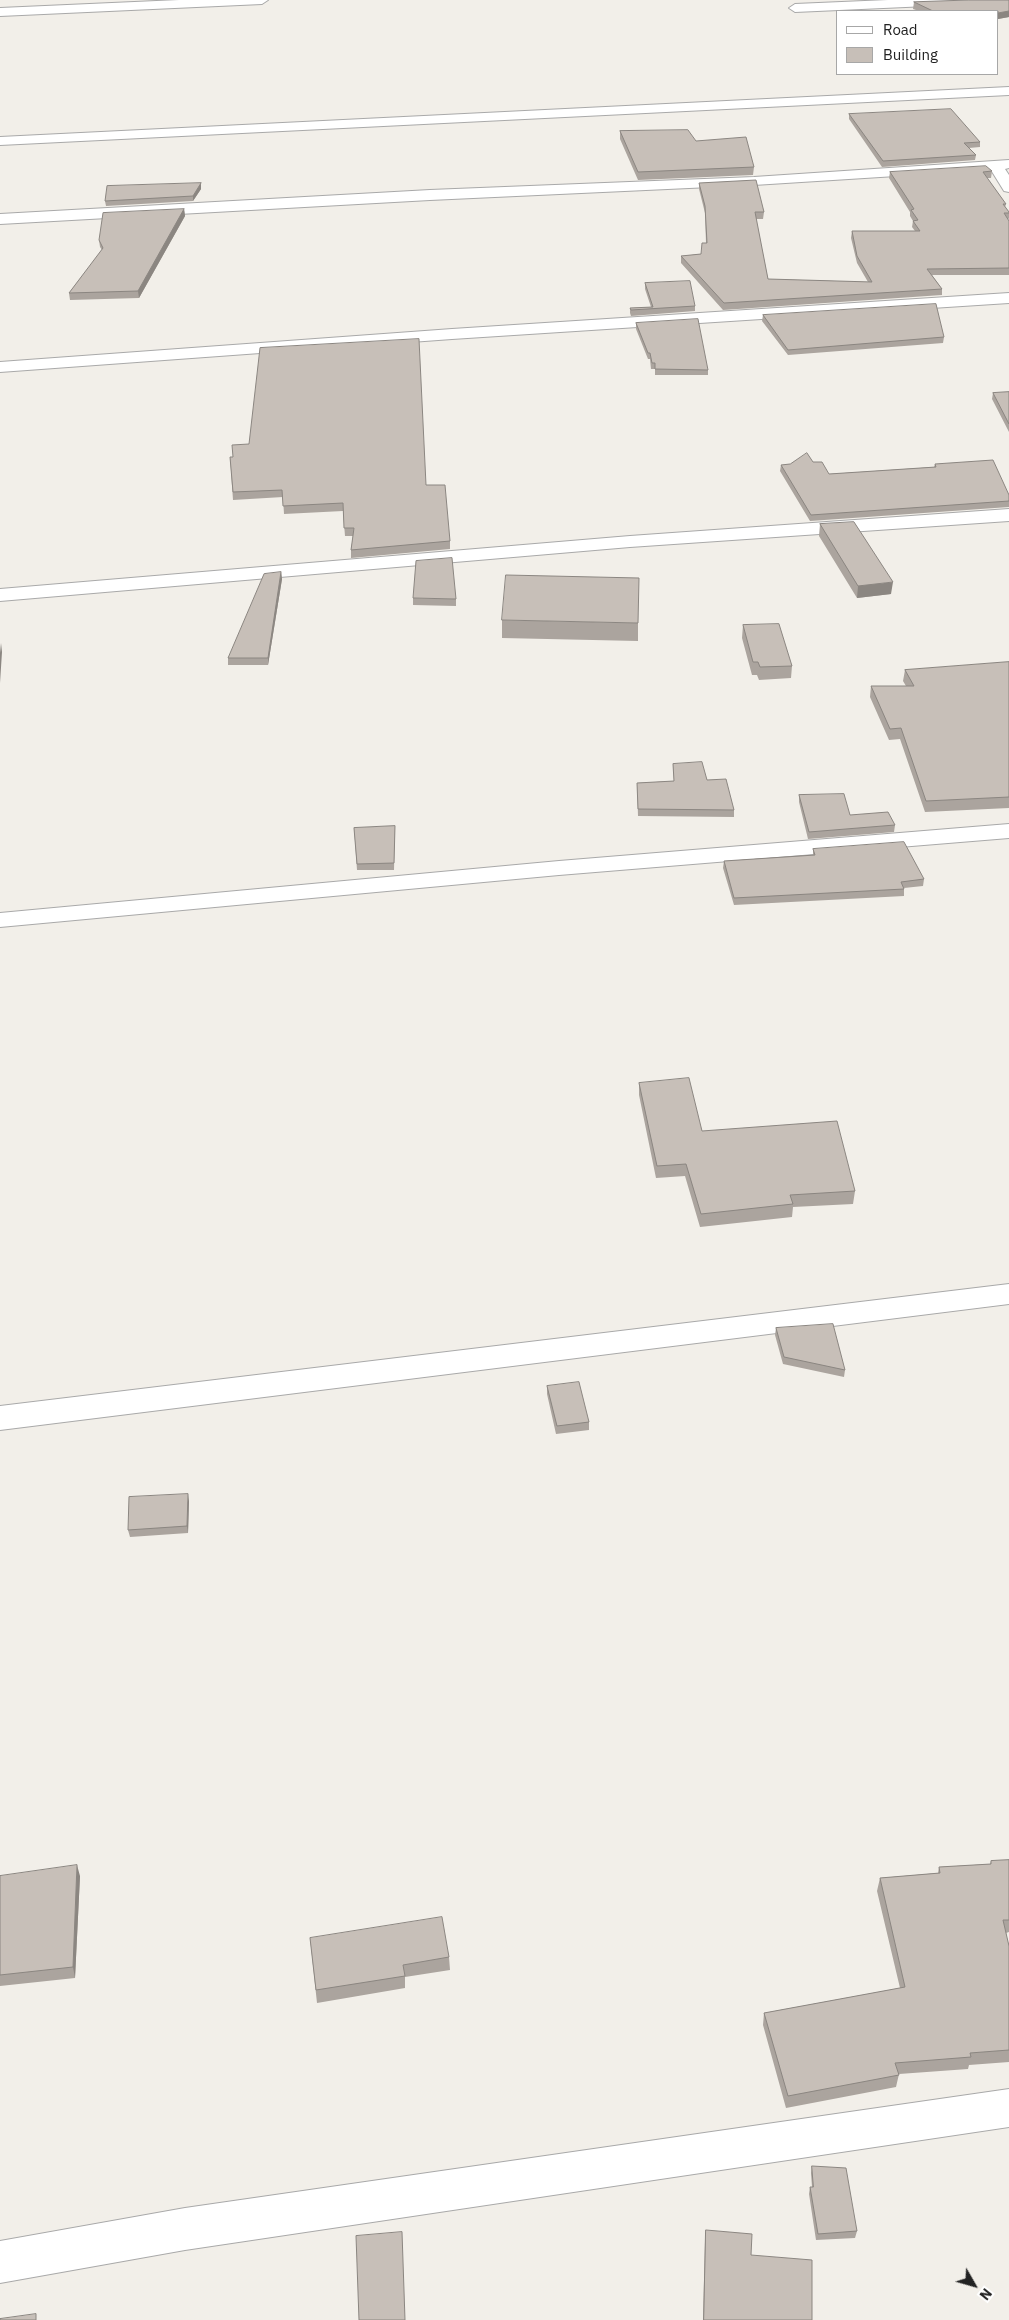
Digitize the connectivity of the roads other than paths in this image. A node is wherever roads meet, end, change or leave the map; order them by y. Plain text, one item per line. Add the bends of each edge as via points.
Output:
1 (262, 0) edge
2 (972, 0) edge
3 (795, 8) dead end
4 (0, 12) edge
5 (1009, 91) edge
6 (0, 140) edge
7 (1002, 165) edge
8 (1009, 188) edge
9 (0, 219) edge
10 (1009, 298) edge
11 (0, 367) edge
12 (1009, 515) edge
13 (0, 595) edge
14 (1009, 831) edge
15 (0, 920) edge
16 (1009, 1294) edge
17 (0, 1418) edge
18 (1009, 2108) edge
19 (0, 2262) edge

1 - 4 street
2 - 3 street
5 - 6 street
7 - 8 street
7 - 9 street via 754,181
10 - 11 street
12 - 13 street via 512,551
14 - 15 street
16 - 17 street
18 - 19 street via 195,2227

